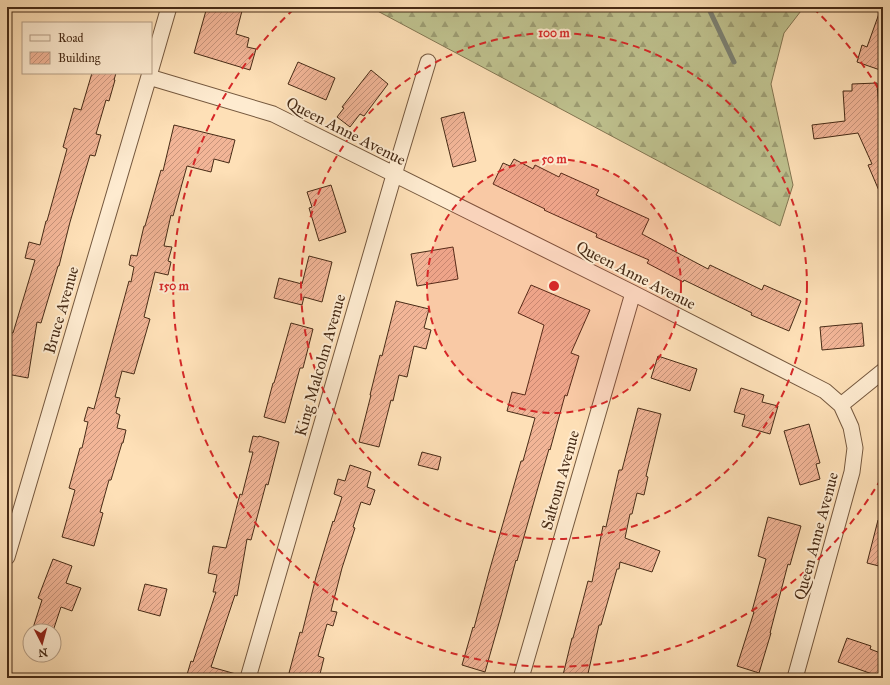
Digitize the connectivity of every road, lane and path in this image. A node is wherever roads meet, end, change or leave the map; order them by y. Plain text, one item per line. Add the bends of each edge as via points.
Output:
1 (169, 7) edge
2 (428, 62) dead end
3 (152, 66) edge
4 (150, 74) edge
5 (152, 74) edge
6 (394, 175) junction
7 (633, 293) junction
8 (883, 371) edge
9 (841, 405) junction
10 (7, 557) edge
11 (248, 678) edge
12 (521, 678) edge
13 (795, 678) edge

1 - 3 street, Bruce Avenue
2 - 6 street, King Malcolm Avenue
4 - 10 street, Bruce Avenue
5 - 6 street, Queen Anne Avenue via 272,114
6 - 7 street, Queen Anne Avenue
6 - 11 street, King Malcolm Avenue
7 - 9 street, Queen Anne Avenue via 825,391
7 - 12 street, Saltoun Avenue
8 - 9 street
9 - 13 street, Queen Anne Avenue via 851,427 855,448 852,472

